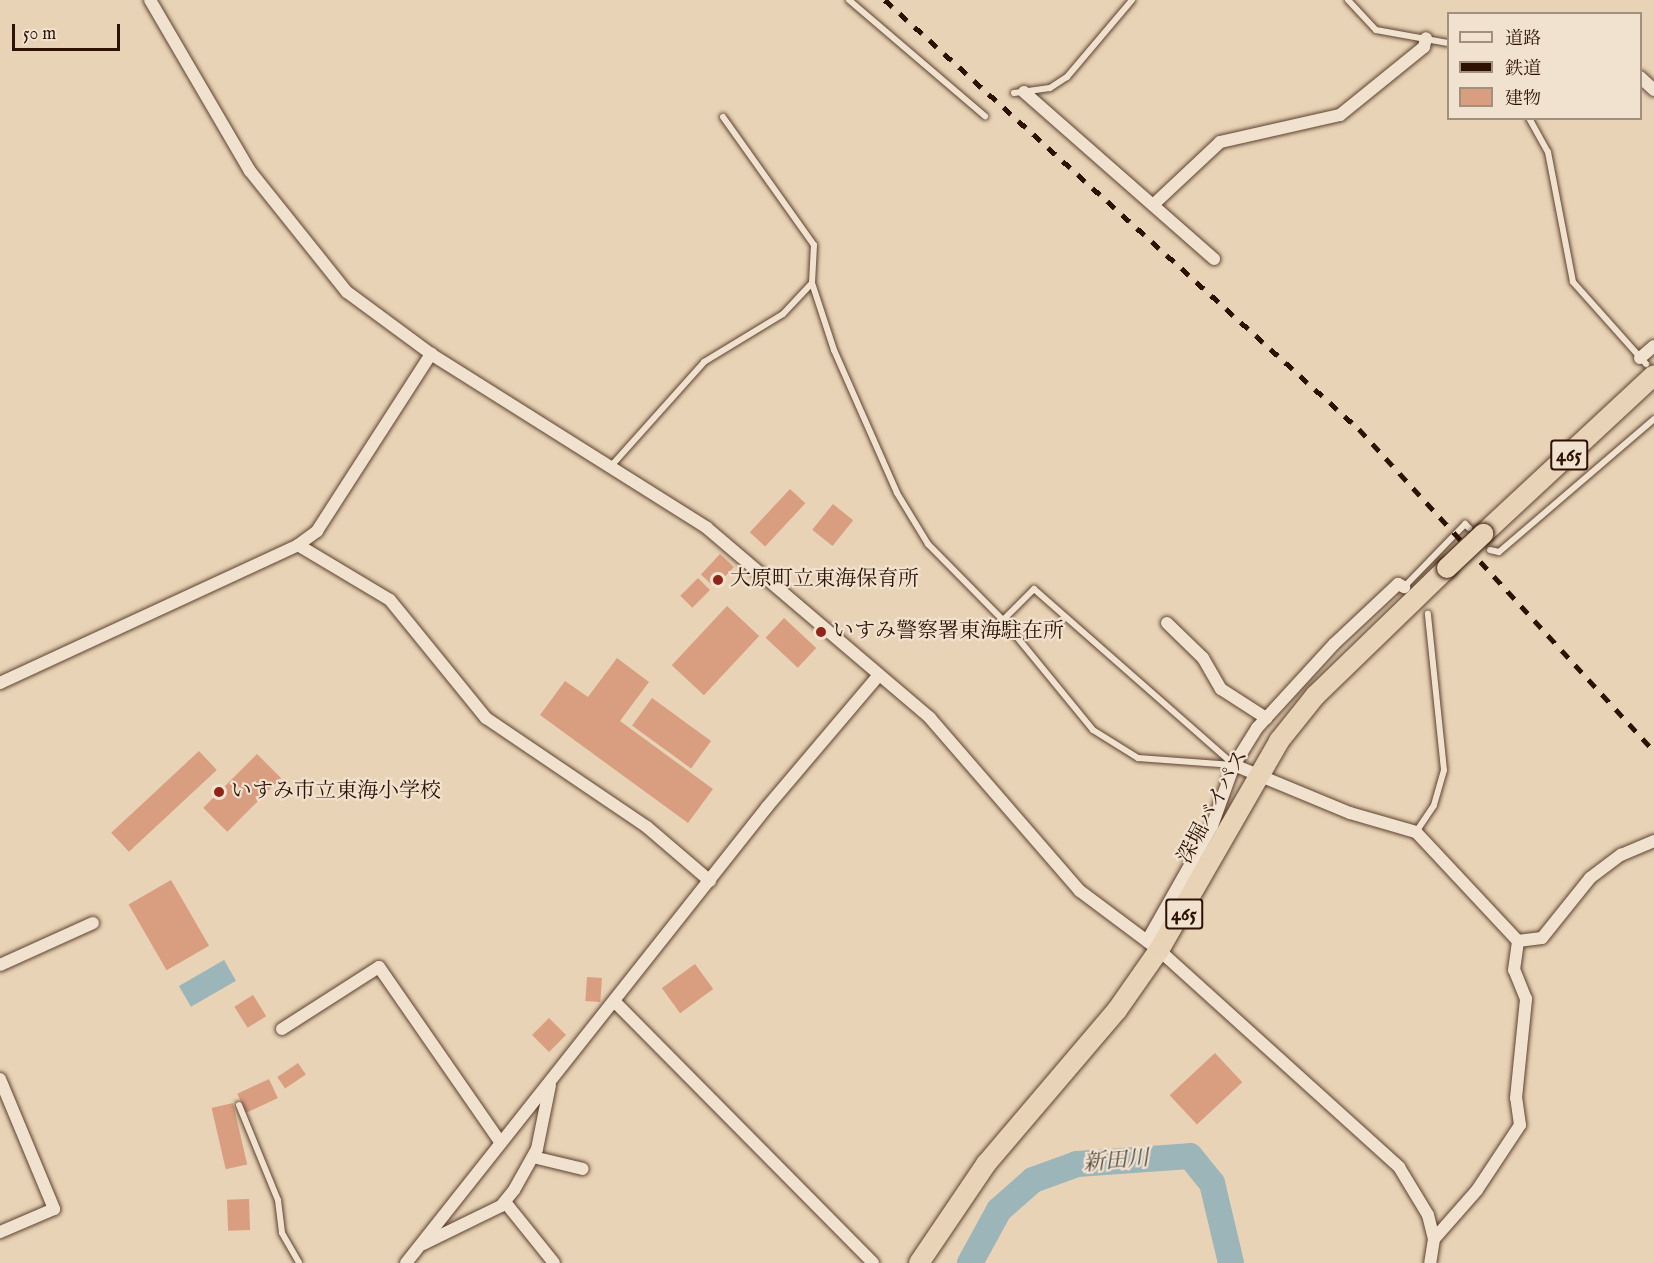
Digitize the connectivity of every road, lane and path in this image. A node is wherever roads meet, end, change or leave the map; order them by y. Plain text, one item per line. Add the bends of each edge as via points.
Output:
1 (849, 0) edge
2 (1132, 0) edge
3 (1348, 0) edge
4 (156, 2) edge
5 (1426, 38) junction
6 (1447, 43) edge
7 (1642, 78) edge
8 (1654, 90) edge
9 (1019, 92) joint
10 (985, 116) dead end
11 (723, 117) dead end
12 (1530, 120) edge
13 (1153, 205) junction
14 (1214, 259) dead end
15 (812, 283) junction
16 (1654, 346) edge
17 (431, 354) junction
18 (1647, 366) edge
19 (1654, 419) edge
20 (612, 465) junction
21 (1481, 537) junction
22 (298, 546) junction
23 (1404, 587) joint
24 (1428, 614) dead end
25 (1003, 620) junction
26 (1167, 623) dead end
27 (878, 676) junction
28 (0, 683) edge
29 (1266, 718) junction
30 (1234, 765) junction
31 (1256, 776) junction
32 (1416, 832) junction
33 (1654, 841) edge
34 (710, 881) junction
35 (93, 923) dead end
36 (1518, 941) junction
37 (1153, 946) junction
38 (0, 965) edge
39 (615, 1002) junction
40 (282, 1029) dead end
41 (0, 1079) edge
42 (551, 1082) junction
43 (239, 1105) dead end
44 (501, 1143) junction
45 (533, 1157) junction
46 (583, 1169) dead end
47 (505, 1202) junction
48 (0, 1232) edge
49 (1434, 1239) junction
50 (420, 1246) junction
51 (299, 1263) edge
52 (406, 1263) edge
53 (554, 1263) edge
54 (873, 1263) edge
55 (919, 1263) edge
56 (1430, 1263) edge

1 - 10 lane
2 - 9 lane via 1067,77 1050,88
3 - 5 lane via 1377,30
4 - 17 street via 250,171 286,218 347,292
5 - 6 lane
5 - 13 street via 1424,47 1340,115 1220,142
7 - 8 street
9 - 13 street
11 - 15 lane via 803,224 814,245
12 - 18 lane via 1548,152 1574,282
13 - 14 street
15 - 20 lane via 783,314 704,362
15 - 25 lane via 845,377 897,492 927,544
16 - 18 street
17 - 20 street
17 - 22 street via 317,531
18 - 21 highway, 465
19 - 21 lane via 1499,552
20 - 27 street via 707,528
21 - 23 lane via 1465,524
21 - 31 highway, 深堀バイパス / 465, bridge via 1315,696
22 - 28 street
22 - 34 street via 390,600 486,718 648,826
23 - 29 street via 1398,584 1334,644
24 - 32 lane via 1444,770 1434,805
25 - 30 lane via 1093,730 1138,758
25 - 30 lane via 1034,590
26 - 29 street via 1203,658 1221,689
27 - 34 street
27 - 37 street via 952,742 1080,891
29 - 30 street
30 - 31 street
30 - 37 street via 1212,826
31 - 32 street via 1286,782 1350,813
31 - 37 highway, 深堀バイパス / 465
32 - 36 street
33 - 36 street via 1621,855 1590,878 1542,938
34 - 39 street
35 - 38 street
36 - 49 street via 1515,970 1526,999 1516,1098 1520,1125 1477,1190
37 - 49 street via 1399,1167 1415,1189
37 - 55 highway, 深堀バイパス / 465 via 1117,1010 986,1164
39 - 42 street
39 - 54 street
40 - 44 street via 379,967
41 - 48 street via 54,1209
42 - 44 street
42 - 45 street
43 - 51 lane via 278,1200 282,1233
44 - 50 street
45 - 46 street
45 - 47 street
47 - 50 street
47 - 53 street
49 - 56 street
50 - 52 street

